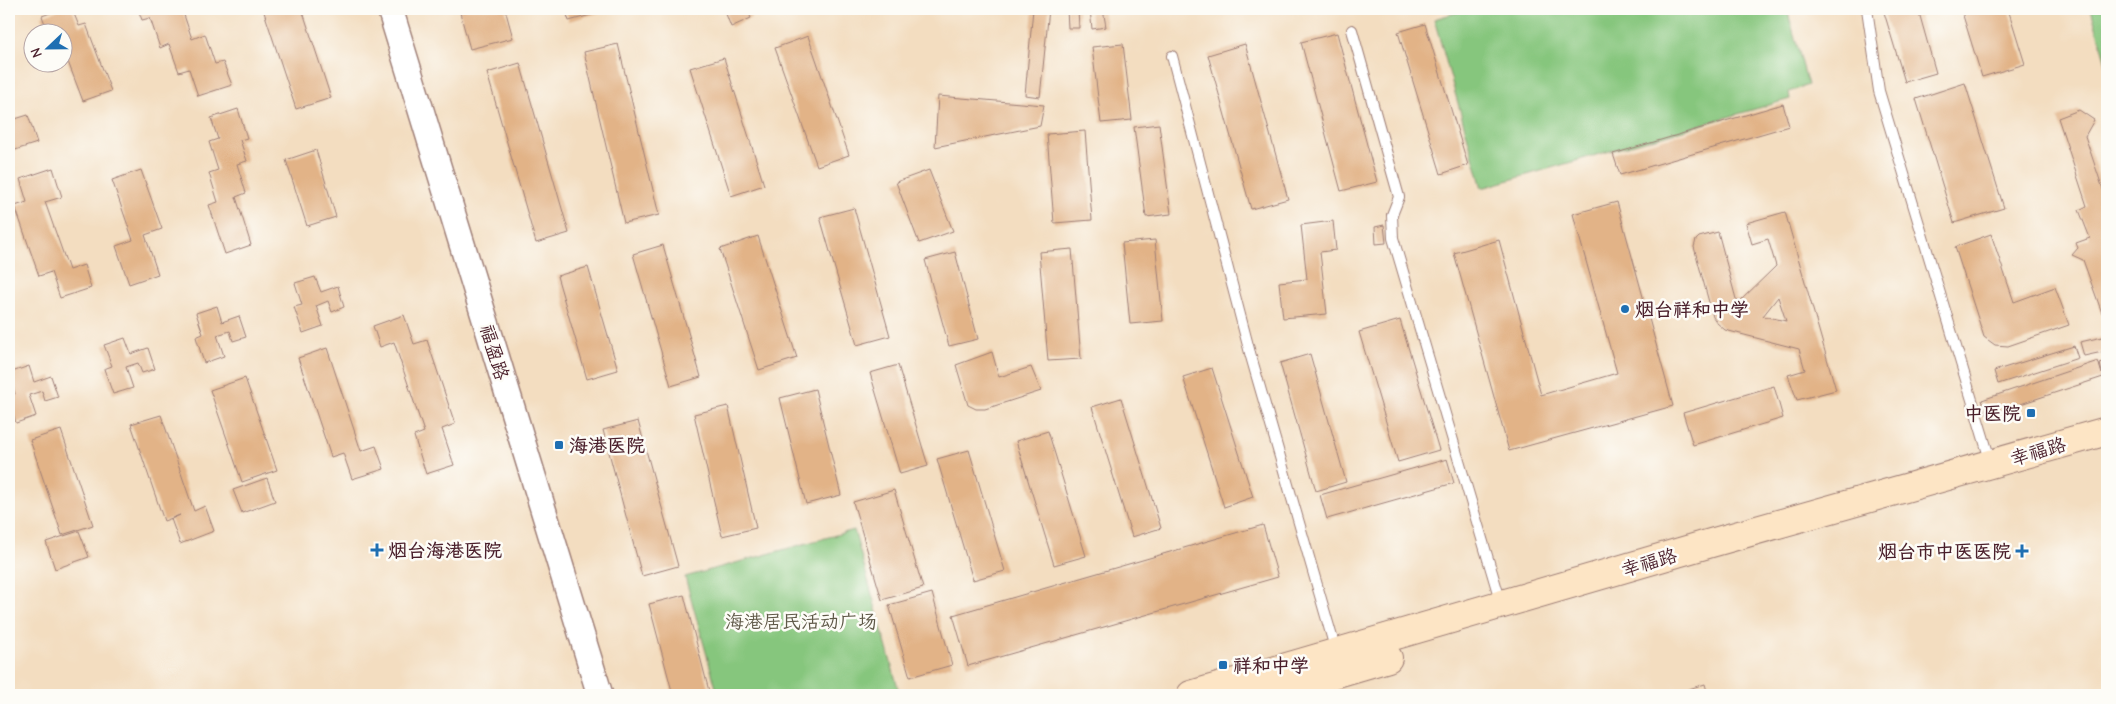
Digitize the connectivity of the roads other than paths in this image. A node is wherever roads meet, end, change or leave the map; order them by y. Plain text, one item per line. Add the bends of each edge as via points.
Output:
1 (390, 9) edge
2 (1867, 9) edge
3 (1352, 30) dead end
4 (1172, 56) dead end
5 (2107, 431) edge
6 (2107, 451) edge
7 (1991, 464) junction
8 (1502, 605) junction
9 (1337, 653) junction
10 (600, 695) edge
11 (1191, 695) edge
12 (1262, 695) edge

1 - 10 street, 福盈路
2 - 7 lane via 1879,91
3 - 8 lane via 1399,197 1392,215 1393,238
4 - 9 lane via 1250,353
5 - 7 main road, 幸福路
6 - 12 main road, 幸福路
7 - 8 main road, 幸福路
8 - 9 main road, 幸福路
9 - 11 main road, 幸福路

